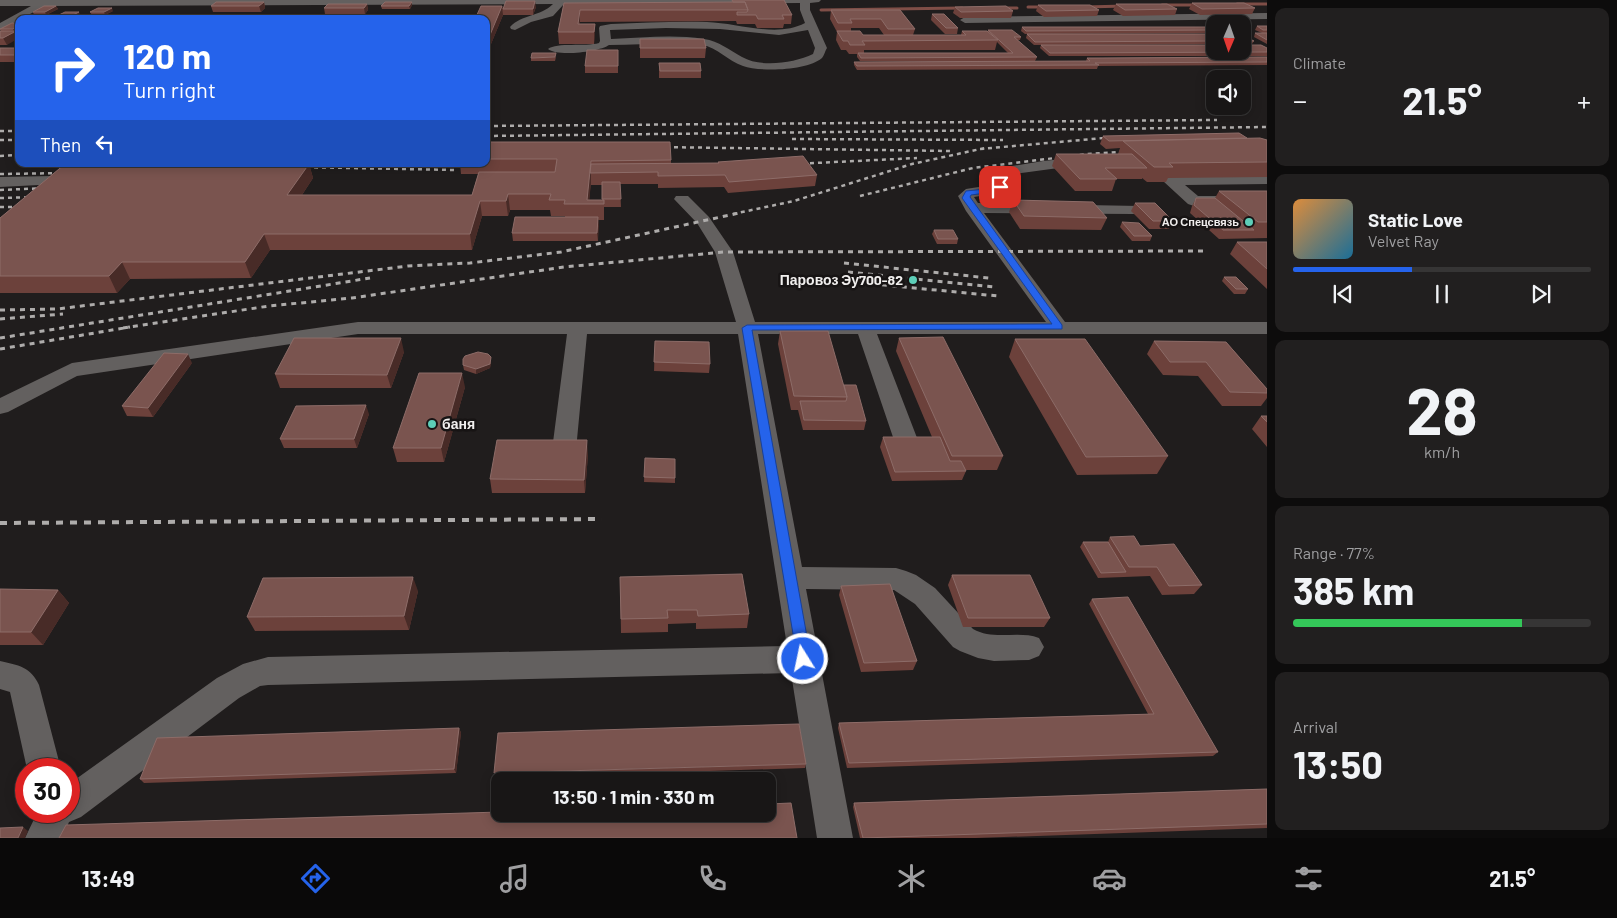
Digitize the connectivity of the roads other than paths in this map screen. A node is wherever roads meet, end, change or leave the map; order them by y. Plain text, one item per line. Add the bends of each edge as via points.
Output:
1 (323, 1) junction
2 (434, 1) edge
3 (810, 1) edge
4 (560, 2) junction
5 (0, 3) edge
6 (44, 3) junction
7 (202, 3) junction
8 (311, 13) dead end
9 (425, 13) dead end
10 (187, 14) dead end
11 (22, 15) edge
12 (1267, 16) edge
13 (15, 19) edge
14 (965, 20) edge
15 (811, 24) junction
16 (0, 27) edge
17 (515, 27) dead end
18 (606, 42) junction
19 (554, 49) dead end
20 (1092, 160) edge
21 (1267, 179) edge
22 (53, 181) edge
23 (0, 182) edge
24 (682, 199) dead end
25 (1267, 201) edge
26 (972, 208) junction
27 (1134, 209) edge
28 (865, 327) junction
29 (1059, 327) junction
30 (578, 328) junction
31 (747, 328) junction
32 (1267, 328) edge
33 (0, 407) edge
34 (907, 443) edge
35 (564, 450) edge
36 (789, 578) junction
37 (1029, 647) dead end
38 (803, 659) junction
39 (0, 675) edge
40 (41, 758) edge
41 (80, 798) edge
42 (835, 838) edge

1 - 2 street
1 - 7 street
1 - 8 street
2 - 4 street
2 - 9 street
3 - 4 street
3 - 15 street via 805,10
4 - 17 street via 549,14
5 - 6 street
6 - 7 street
6 - 11 street
7 - 10 street
12 - 14 street
13 - 16 street
15 - 18 street via 803,29 781,31 720,26 611,27 604,28
15 - 18 street via 821,37 821,51 815,58 795,63 764,65 740,62 717,46 702,42
18 - 19 street via 594,48
20 - 26 street via 993,173 990,175 1000,189 966,194
21 - 25 street via 1171,182 1188,198 1198,201
22 - 23 street
24 - 31 street via 703,220 724,252
26 - 27 street
26 - 29 street
28 - 29 street
28 - 31 street
28 - 34 street
29 - 32 street
30 - 31 street
30 - 33 street via 358,328 72,370
30 - 35 street
31 - 36 street
36 - 37 street via 896,579 907,582 923,593 970,644 988,648
36 - 38 street
38 - 41 street via 268,671 254,674 228,688
38 - 42 street
39 - 40 street via 17,679 24,685

